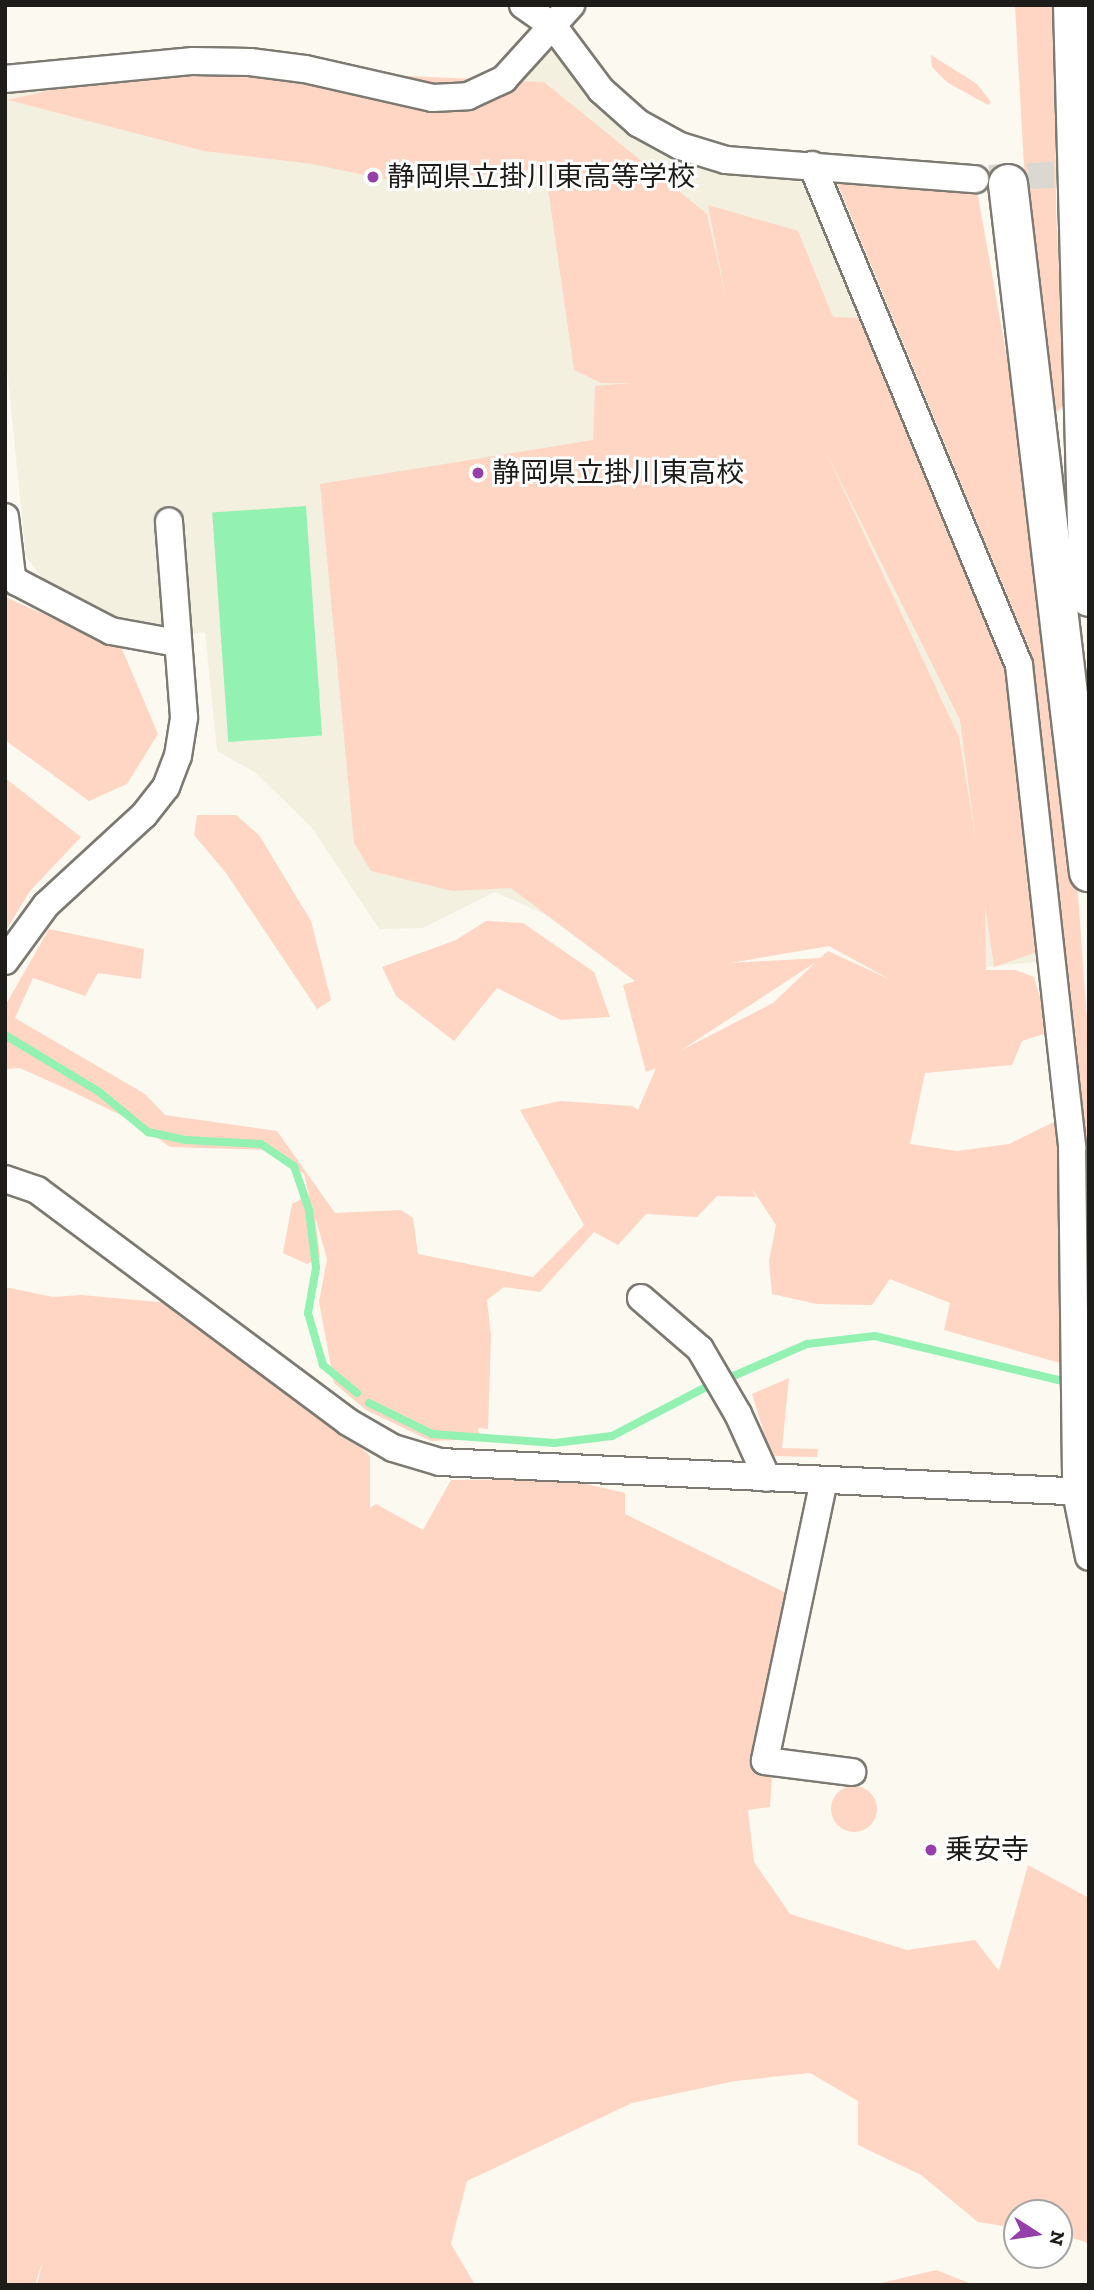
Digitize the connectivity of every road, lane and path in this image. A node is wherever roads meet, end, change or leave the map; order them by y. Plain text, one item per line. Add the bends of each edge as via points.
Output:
1 (523, 5) edge
2 (571, 5) edge
3 (1073, 5) edge
4 (554, 27) junction
5 (5, 79) edge
6 (812, 165) junction
7 (992, 182) joint
8 (5, 517) edge
9 (169, 523) dead end
10 (1089, 597) edge
11 (177, 643) junction
12 (1089, 872) edge
13 (5, 961) edge
14 (5, 1179) edge
15 (641, 1298) dead end
16 (767, 1478) junction
17 (824, 1480) junction
18 (1082, 1492) edge
19 (1089, 1557) edge
20 (852, 1772) dead end

1 - 4 street
2 - 4 street
3 - 10 highway
4 - 5 street via 503,79 468,96 433,98 306,69 250,62 194,61
4 - 6 street via 601,90 638,123 669,141 726,160
6 - 7 street
6 - 18 street via 1018,665 1072,1147
7 - 12 highway
8 - 11 street via 12,577 17,582 111,631
9 - 11 street
11 - 13 street via 184,717 178,756 166,787 145,815 46,905
14 - 16 street via 37,1190 348,1422 393,1448 466,1464
15 - 16 street via 700,1349 738,1414
16 - 17 street
17 - 18 street
17 - 20 street via 765,1761
18 - 19 street

